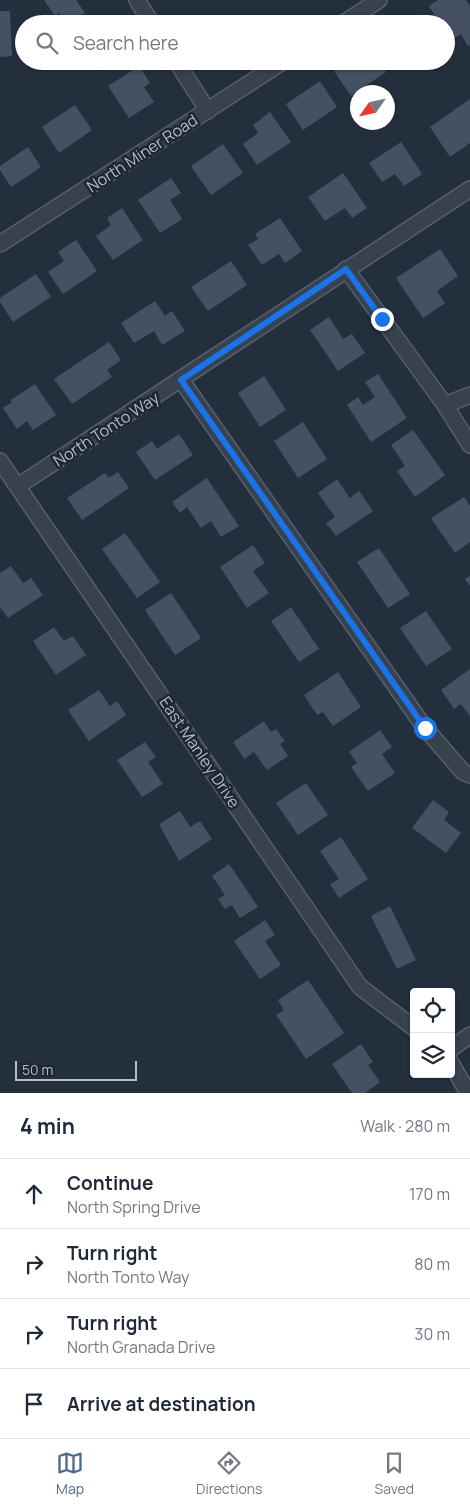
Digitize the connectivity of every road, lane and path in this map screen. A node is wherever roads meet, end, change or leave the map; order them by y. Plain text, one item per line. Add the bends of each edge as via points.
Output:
1 (137, 0) edge
2 (379, 0) edge
3 (146, 15) edge
4 (356, 15) edge
5 (182, 70) edge
6 (270, 70) edge
7 (208, 110) junction
8 (470, 189) edge
9 (0, 244) edge
10 (346, 269) junction
11 (181, 380) junction
12 (470, 395) edge
13 (445, 405) junction
14 (470, 445) edge
15 (0, 461) edge
16 (18, 486) junction
17 (470, 775) edge
18 (410, 1025) edge
19 (470, 1035) edge
20 (455, 1046) edge
21 (455, 1070) edge
22 (468, 1093) edge

1 - 3 street
2 - 4 street
5 - 7 street
6 - 7 street, North Miner Road
7 - 9 street, North Miner Road
8 - 10 street, North Tonto Way
10 - 11 street, North Tonto Way
10 - 13 street
11 - 16 street, North Tonto Way
11 - 17 street via 425,728 463,772
12 - 13 street
13 - 14 street
15 - 16 street, East Manley Drive
16 - 18 street, East Manley Drive via 360,987
19 - 20 street
21 - 22 street

